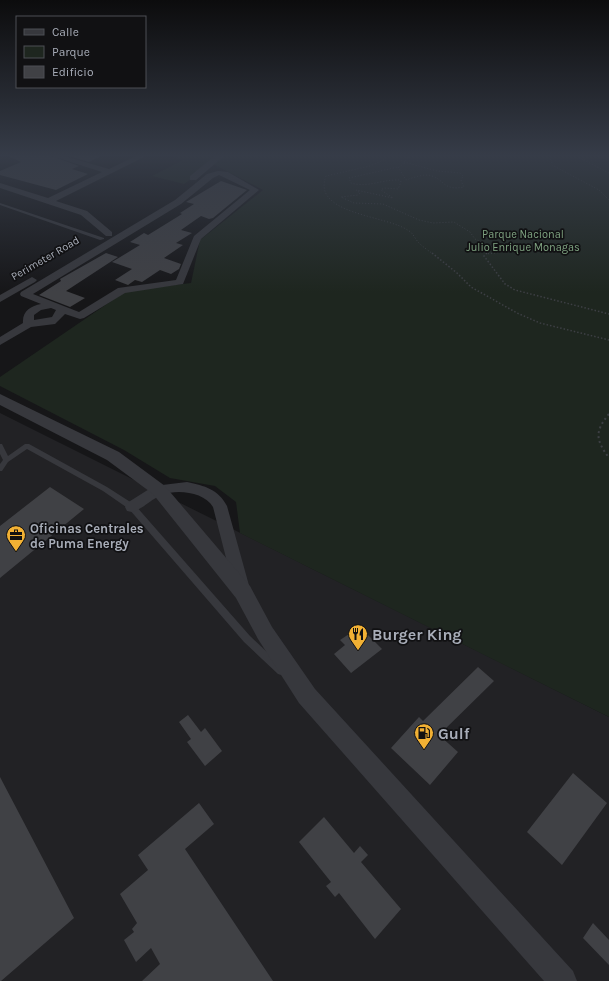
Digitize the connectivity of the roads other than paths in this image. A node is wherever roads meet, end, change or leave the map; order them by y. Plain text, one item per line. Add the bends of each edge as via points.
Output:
1 (51, 202) edge
2 (165, 202) edge
3 (178, 202) edge
4 (242, 202) edge
5 (0, 204) edge
6 (106, 237) junction
7 (0, 299) edge
8 (51, 305) junction
9 (62, 309) junction
10 (29, 324) junction
11 (0, 342) edge
12 (0, 399) edge
13 (0, 446) edge
14 (6, 460) junction
15 (0, 468) edge
16 (159, 490) junction
17 (132, 507) junction
18 (243, 592) junction
19 (307, 696) junction
20 (563, 981) edge

1 - 6 street via 84,213
2 - 6 street, Perimeter Road
3 - 8 street via 24,294
4 - 9 street via 197,238 180,282 122,290 80,316
5 - 6 lane
6 - 7 street, Perimeter Road
8 - 9 street
8 - 10 street via 29,313
9 - 10 street via 59,316 50,322
10 - 11 street
12 - 16 street via 114,456
13 - 14 lane
14 - 15 lane
14 - 17 lane via 27,446 105,489
16 - 17 street
16 - 18 street
16 - 18 street via 187,487 215,498 220,506
17 - 19 lane via 247,639
18 - 19 street via 264,633
19 - 20 street

